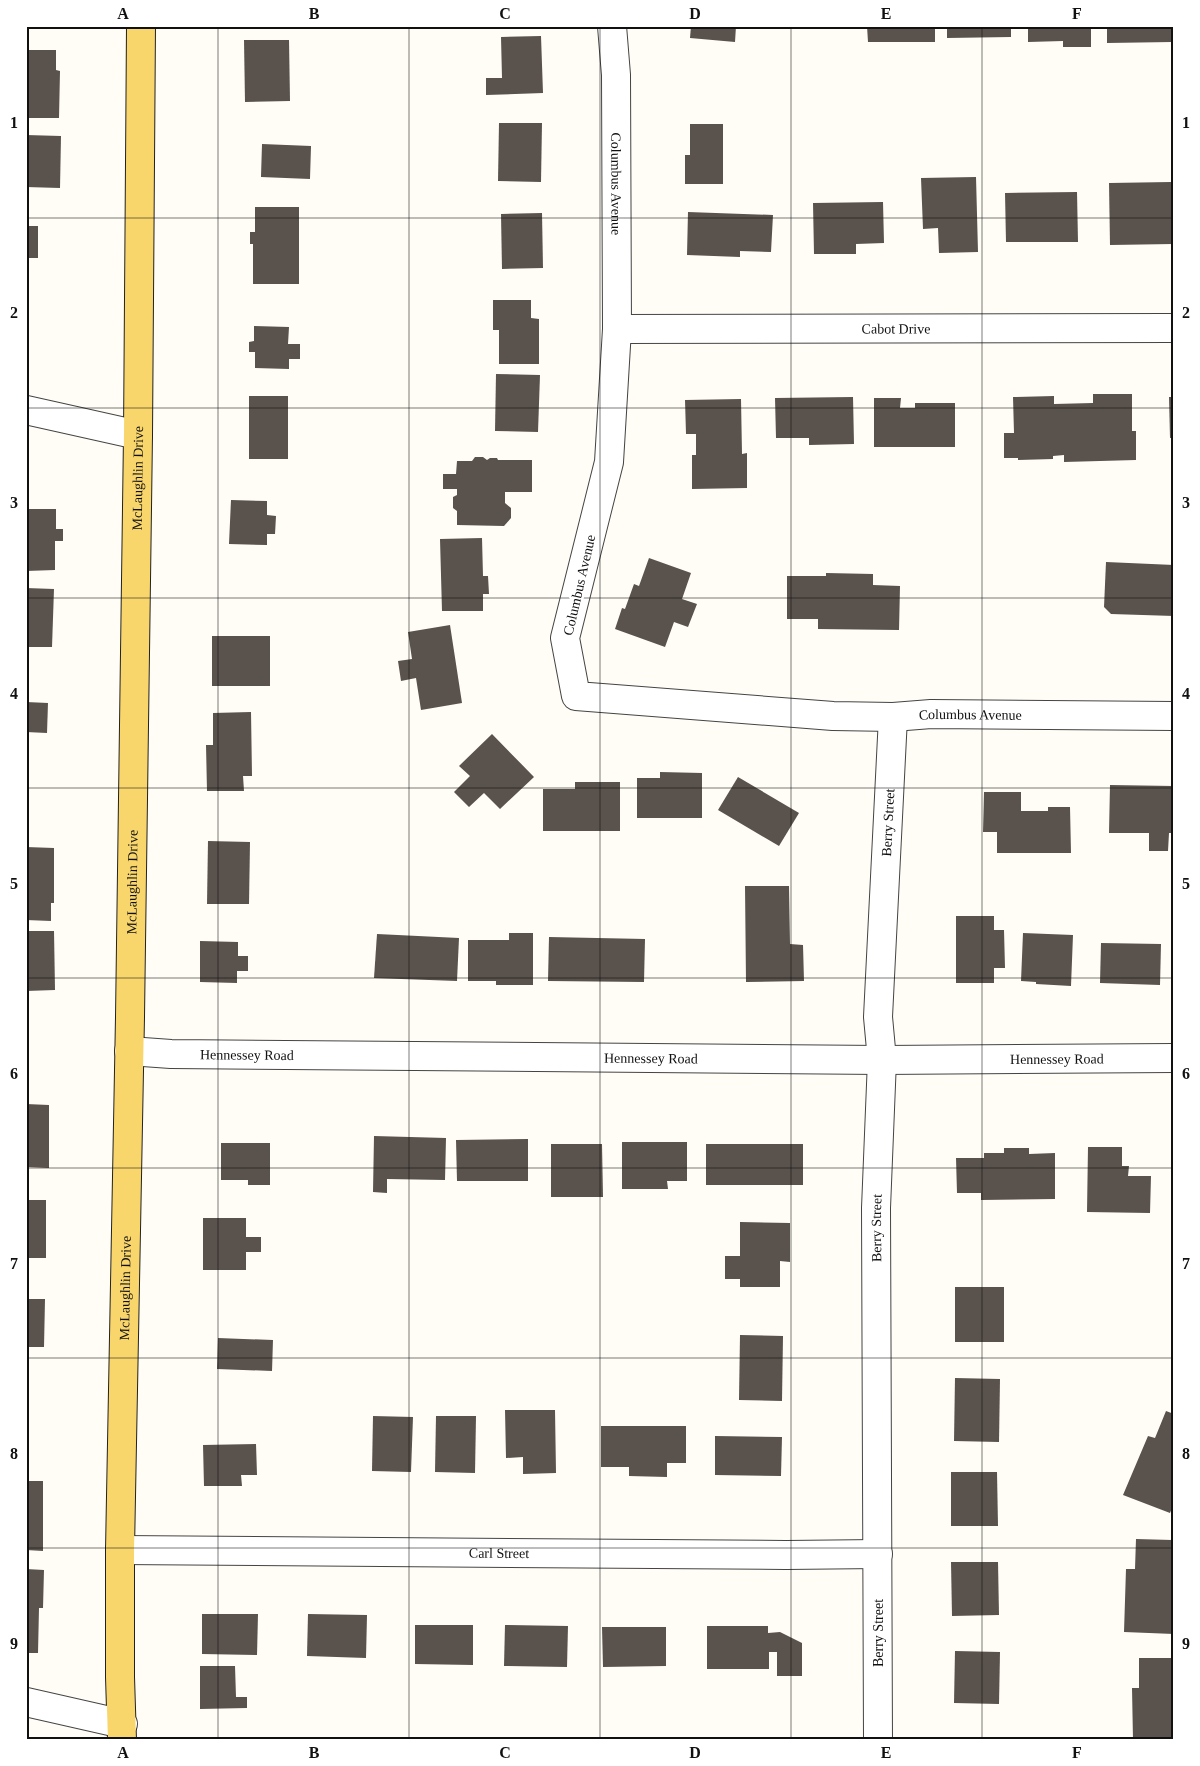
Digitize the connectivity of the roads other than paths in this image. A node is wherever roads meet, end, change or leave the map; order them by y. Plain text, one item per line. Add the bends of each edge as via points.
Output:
1 (141, 26) edge
2 (612, 26) edge
3 (1174, 328) edge
4 (617, 330) junction
5 (26, 410) edge
6 (138, 435) junction
7 (1174, 716) edge
8 (893, 717) junction
9 (129, 1051) junction
10 (1174, 1058) edge
11 (882, 1060) junction
12 (120, 1550) junction
13 (878, 1554) junction
14 (26, 1702) edge
15 (122, 1732) edge
16 (878, 1740) edge

1 - 6 main road, McLaughlin Drive
2 - 4 street, Columbus Avenue via 616,75
3 - 4 street, Cabot Drive
4 - 8 street, Columbus Avenue via 609,462 565,638 576,696 833,716
5 - 6 street
6 - 9 main road, McLaughlin Drive
7 - 8 street, Columbus Avenue via 931,714
8 - 11 street, Berry Street via 878,1017
9 - 11 street, Hennessey Road
9 - 12 main road, McLaughlin Drive
10 - 11 street, Hennessey Road
11 - 13 street, Berry Street via 876,1208
12 - 13 street, Carl Street
12 - 15 main road, McLaughlin Drive
13 - 16 street, Berry Street
14 - 15 street

